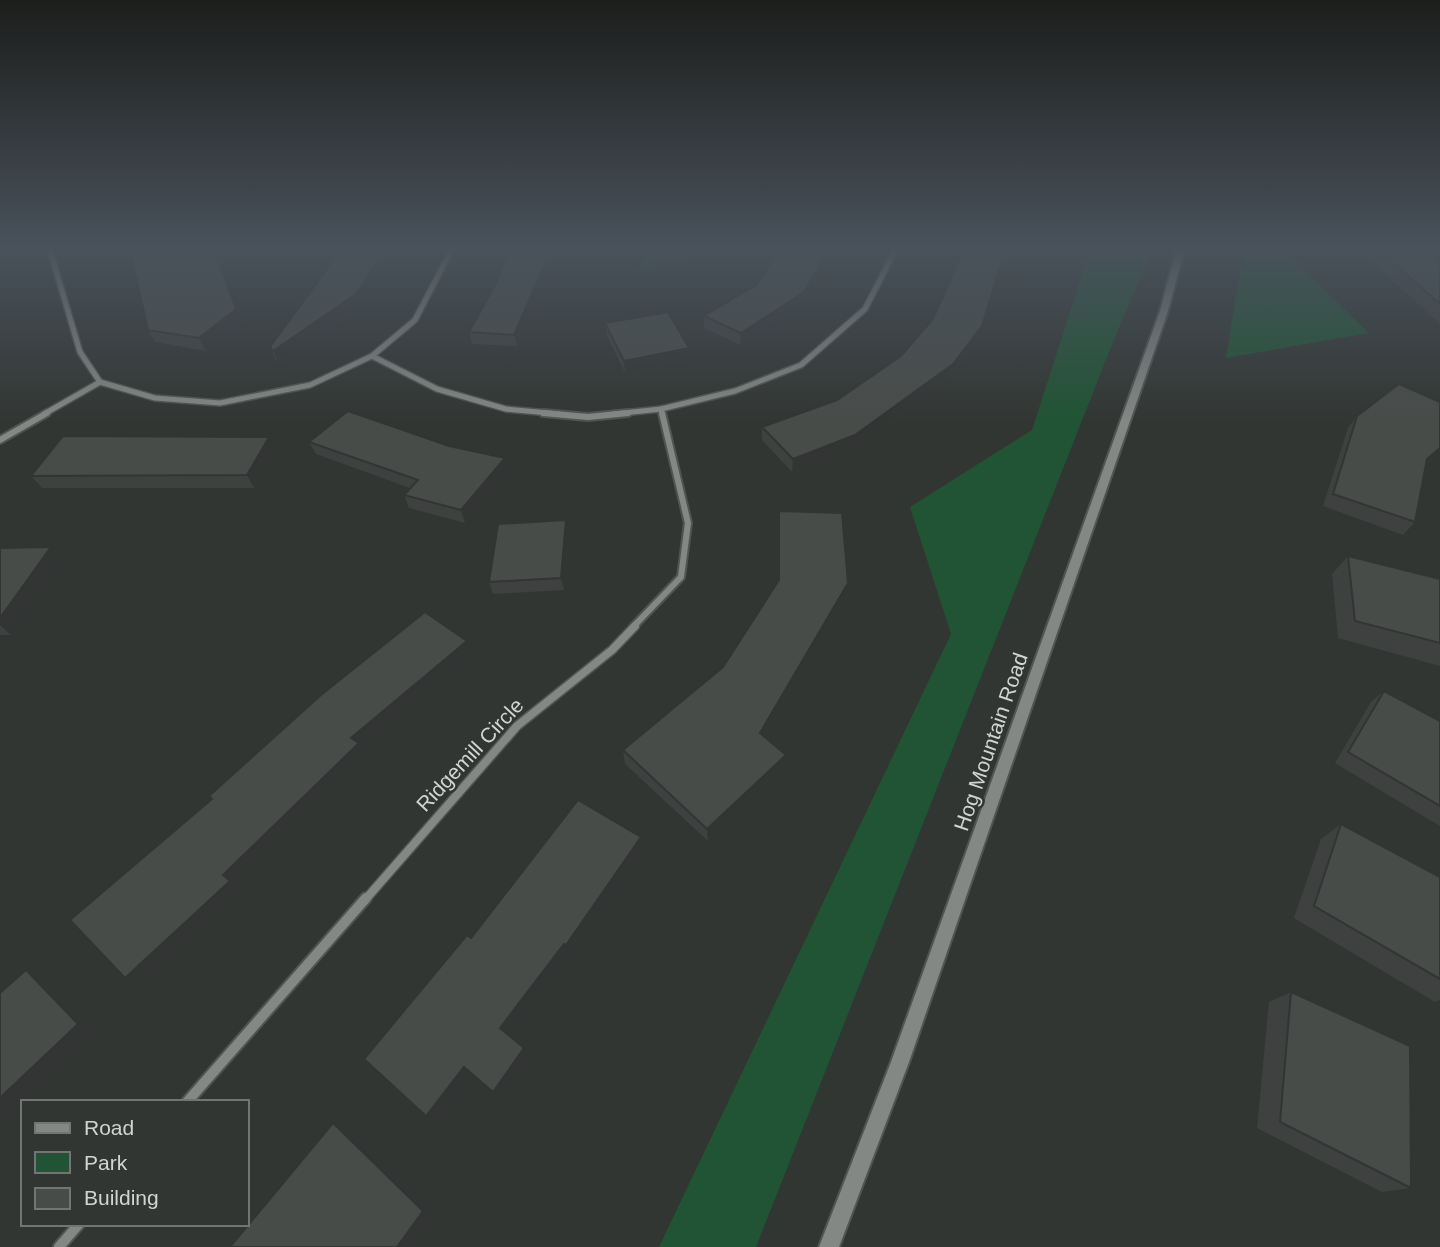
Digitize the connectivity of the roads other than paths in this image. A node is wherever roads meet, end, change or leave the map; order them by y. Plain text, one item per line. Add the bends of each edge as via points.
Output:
1 (66, 305) edge
2 (423, 305) edge
3 (867, 305) edge
4 (1165, 305) edge
5 (372, 356) junction
6 (100, 382) junction
7 (661, 409) junction
8 (0, 440) edge
9 (189, 1100) edge
10 (77, 1226) edge
11 (59, 1247) edge
12 (829, 1247) edge

1 - 6 street via 80,352
2 - 5 street via 415,320
3 - 7 street via 801,365 735,391
4 - 12 street, Hog Mountain Road via 900,1062
5 - 6 street via 310,385 220,403 155,398
5 - 7 street via 437,389 506,409 588,417
6 - 8 street
7 - 9 street, Ridgemill Circle via 688,523 681,577 612,650 517,726
10 - 11 street

